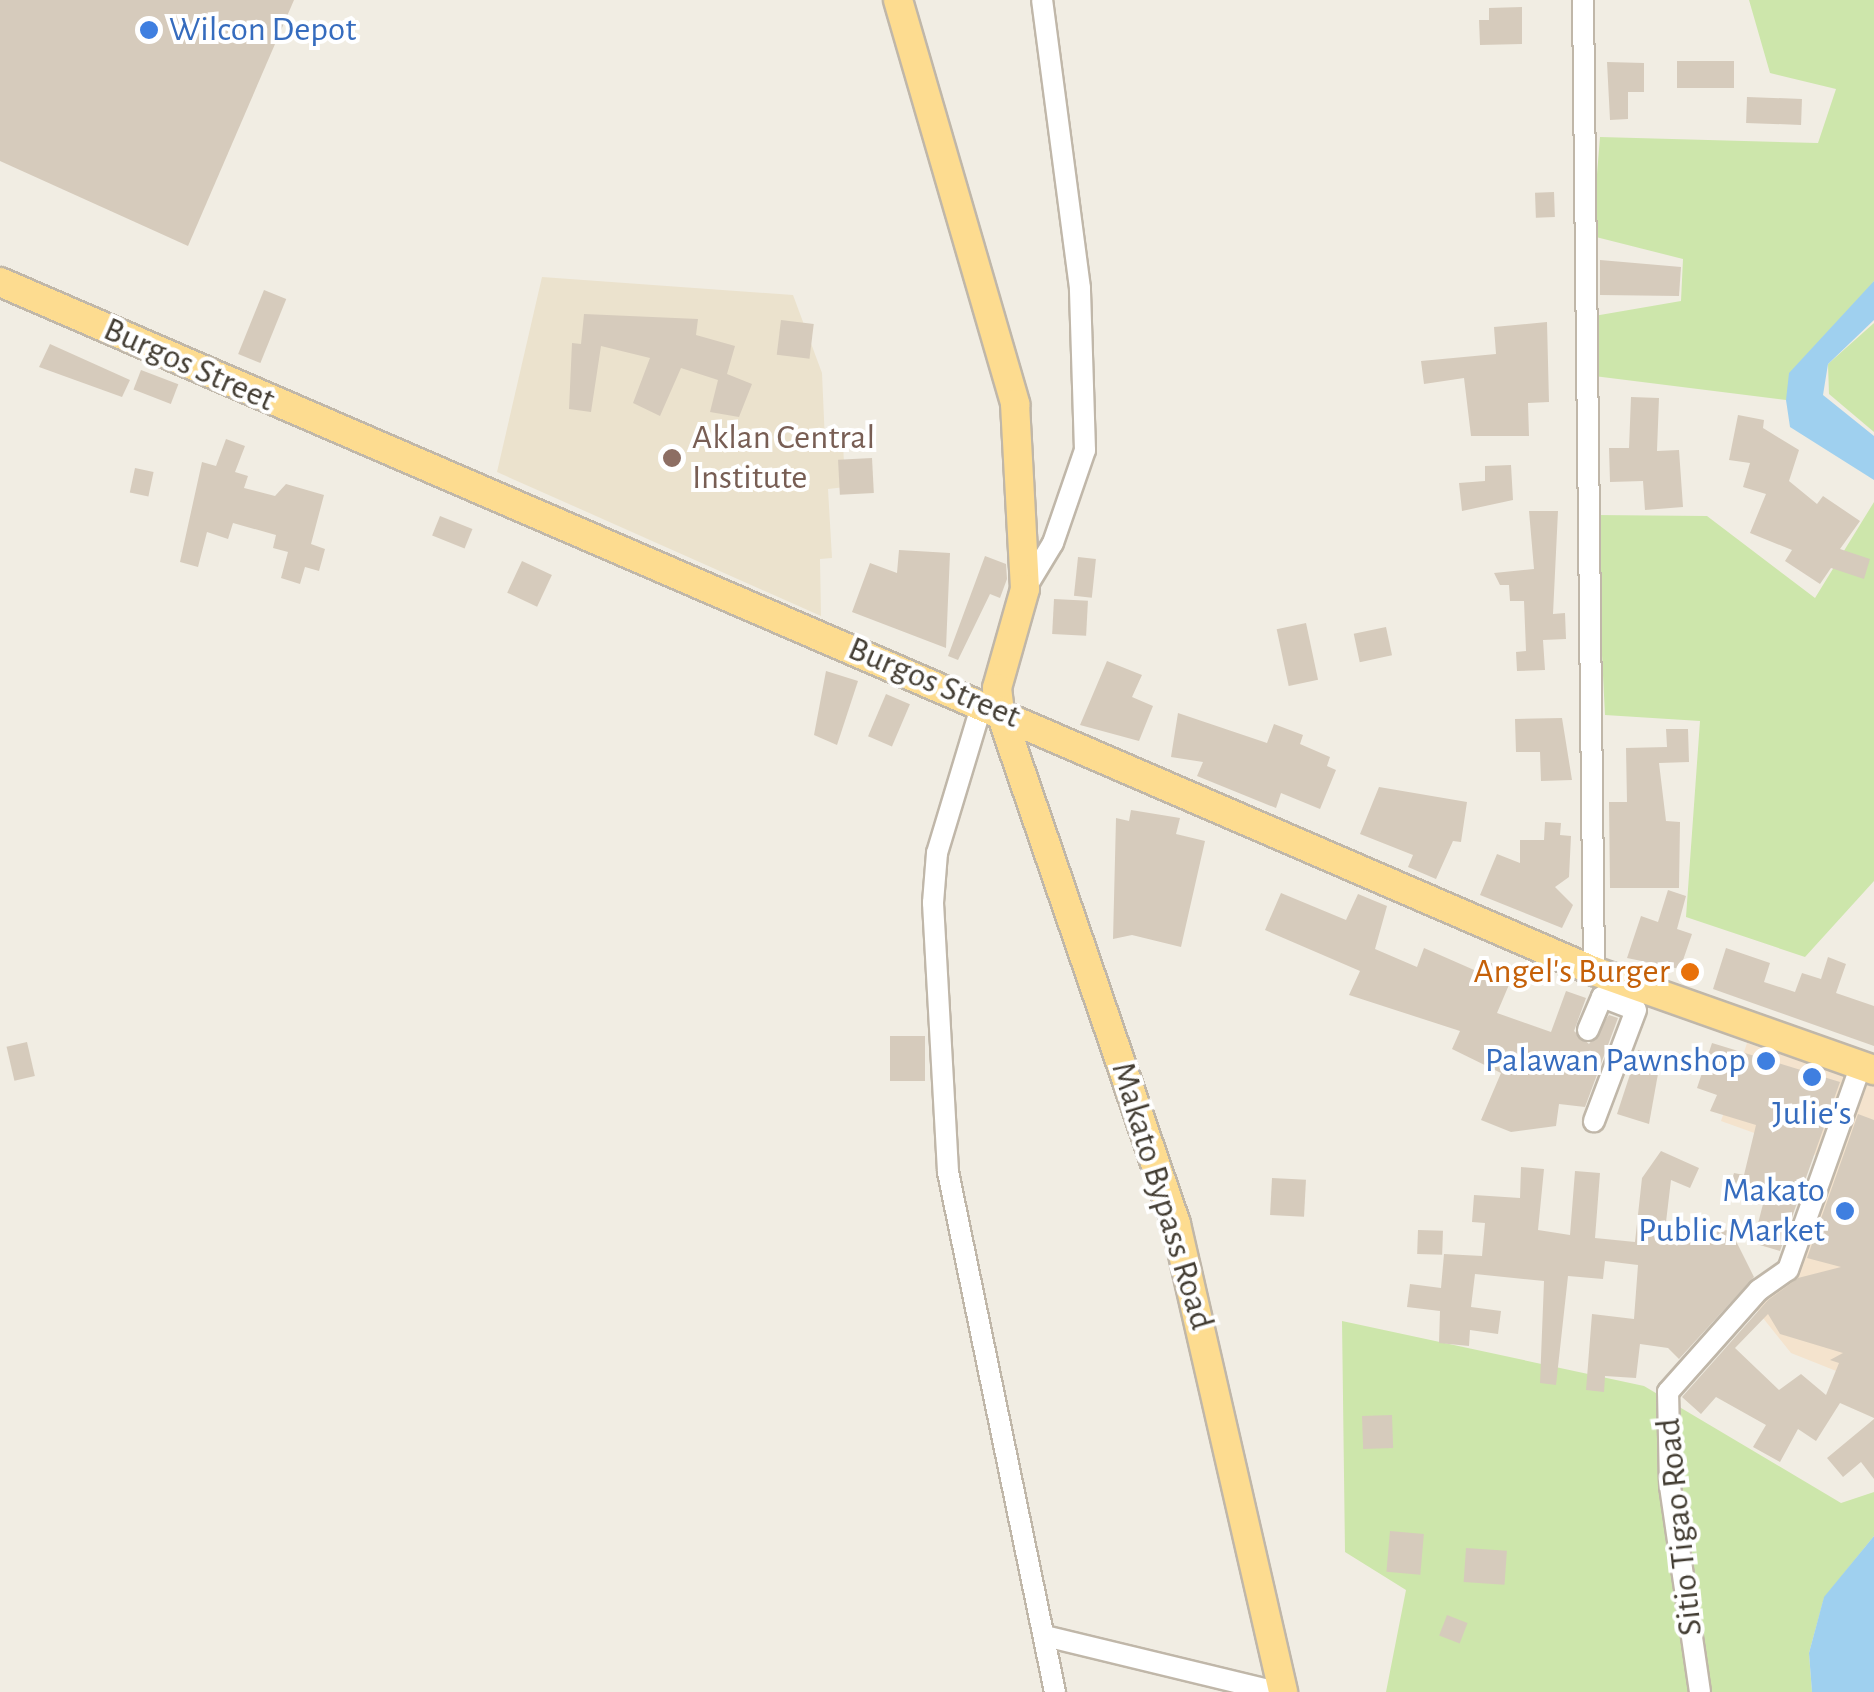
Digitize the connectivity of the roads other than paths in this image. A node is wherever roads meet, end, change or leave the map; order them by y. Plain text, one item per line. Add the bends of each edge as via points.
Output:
1 (898, 0) edge
2 (1042, 0) edge
3 (1583, 0) edge
4 (0, 282) edge
5 (1025, 589) junction
6 (991, 707) junction
7 (1594, 971) junction
8 (1619, 991) junction
9 (1588, 1030) dead end
10 (1867, 1067) edge
11 (1594, 1122) dead end
12 (1045, 1636) junction
13 (1055, 1692) edge
14 (1280, 1692) edge
15 (1700, 1692) edge

1 - 5 main road via 1006,357 1020,438
2 - 5 street via 1080,288 1085,450 1053,543
3 - 7 street
4 - 6 main road, Burgos Street
5 - 6 main road
6 - 7 main road, Burgos Street
6 - 12 street via 936,854 932,904 948,1172
6 - 14 main road, Makato Bypass Road via 1176,1224 1212,1357
7 - 8 main road, Burgos Street
8 - 9 street via 1599,999
8 - 10 main road, Burgos Street
8 - 11 street via 1637,1016
10 - 15 street, Sitio Tigao Road via 1788,1270 1759,1290 1668,1392 1670,1486
12 - 13 street
12 - 14 street

